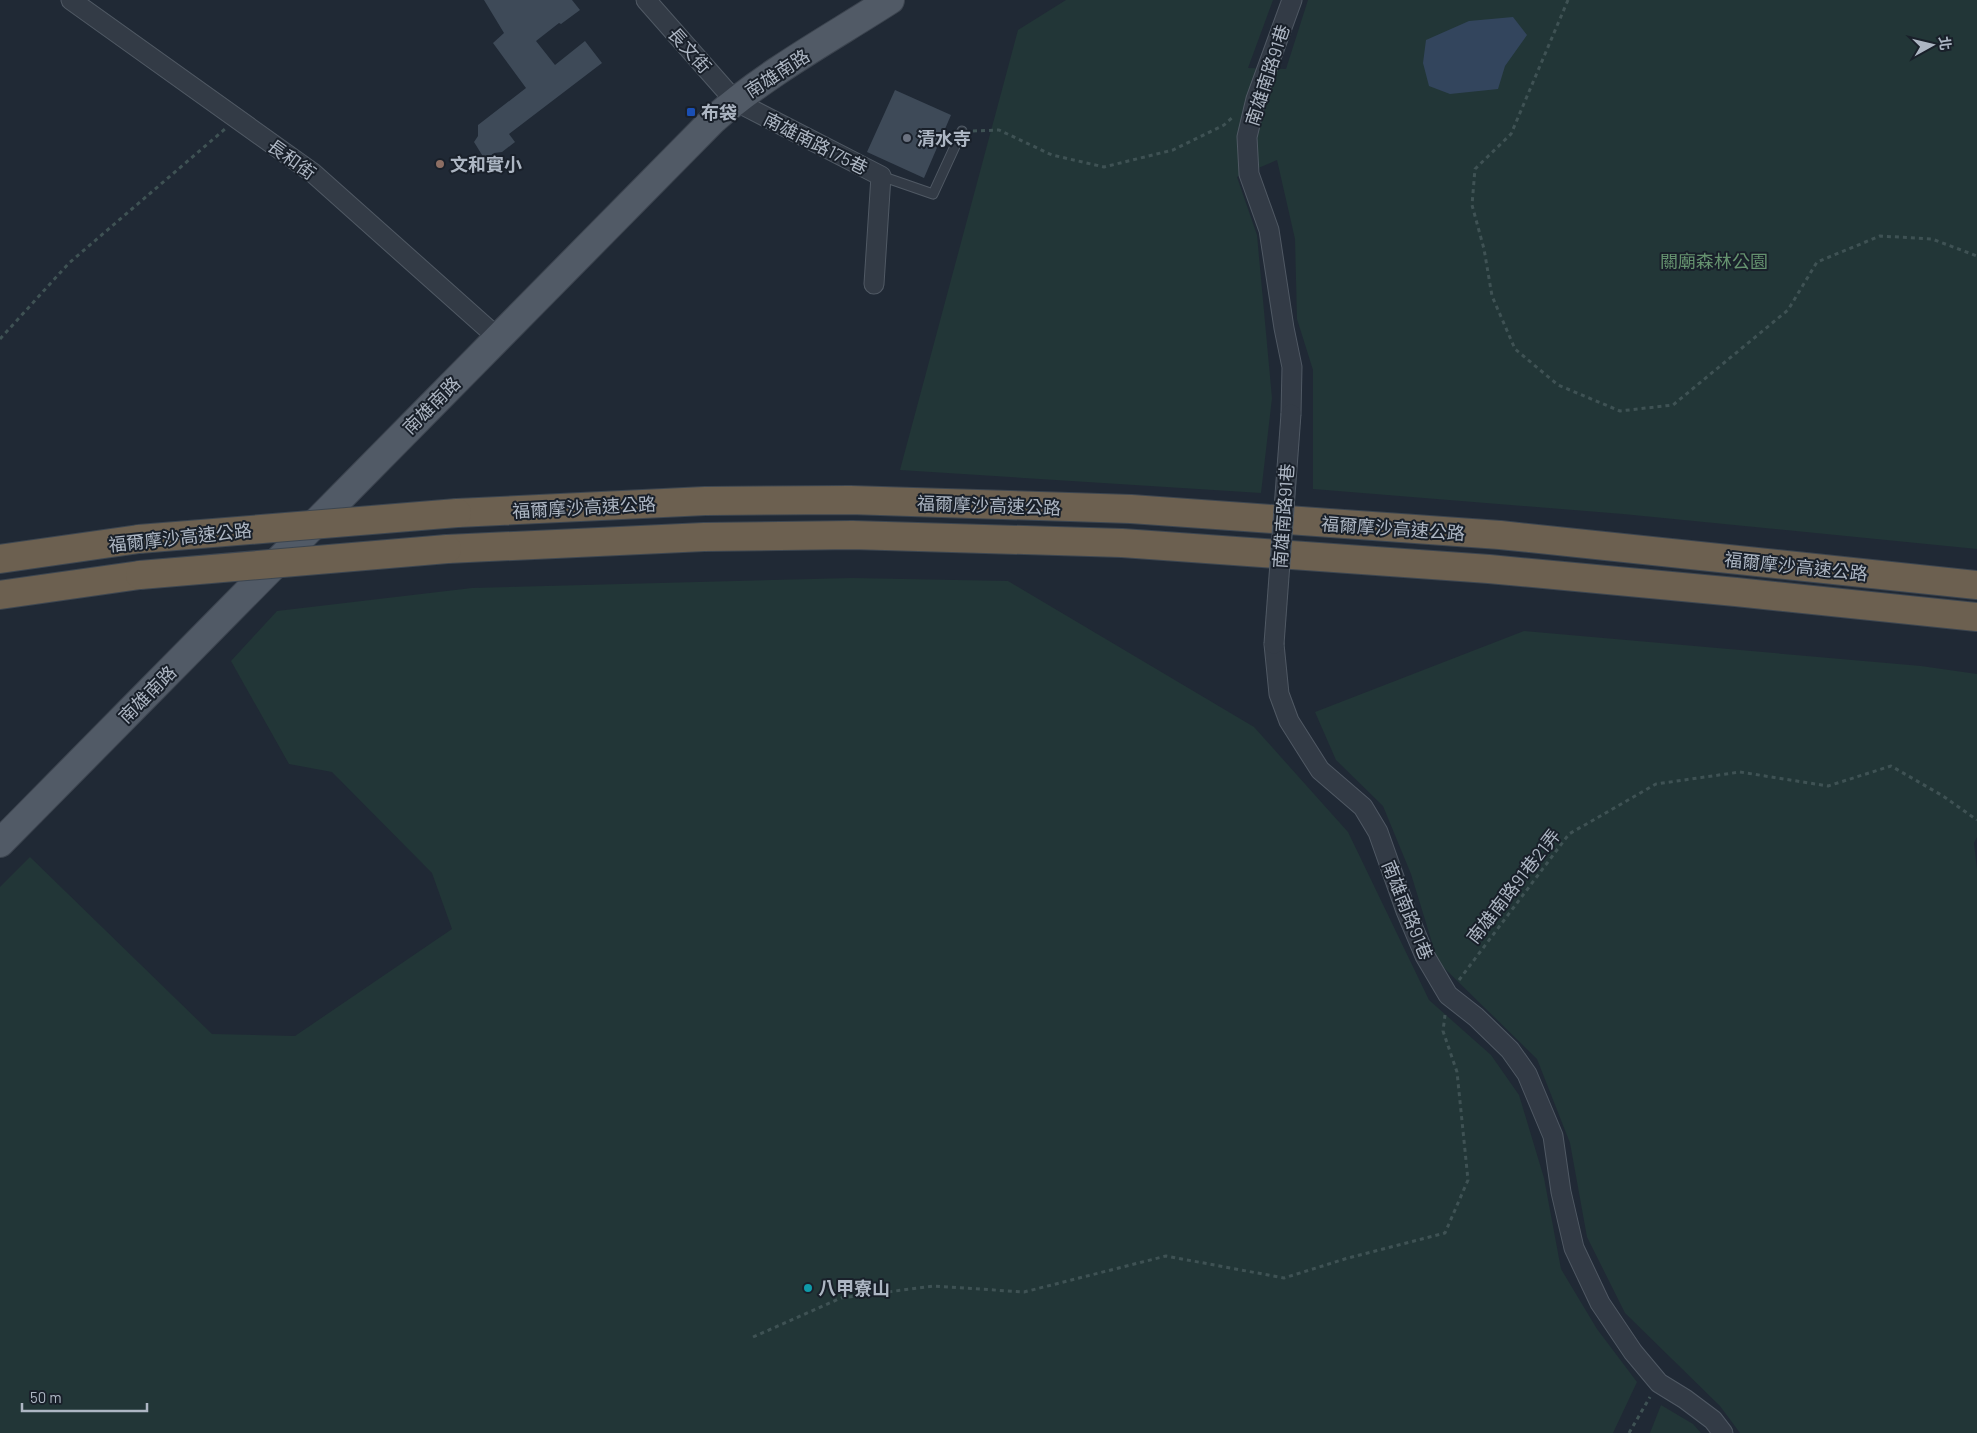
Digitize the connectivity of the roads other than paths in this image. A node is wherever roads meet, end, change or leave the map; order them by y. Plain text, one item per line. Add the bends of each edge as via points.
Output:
1 (71, 0) edge
2 (646, 0) edge
3 (890, 0) edge
4 (1292, 0) edge
5 (735, 101) junction
6 (962, 131) road end
7 (881, 176) junction
8 (874, 284) dead end
9 (498, 338) junction
10 (0, 559) edge
11 (1977, 571) edge
12 (1941, 581) junction
13 (1977, 585) edge
14 (0, 595) edge
15 (1977, 618) edge
16 (0, 843) edge
17 (1723, 1433) edge

1 - 9 street, 長和街 via 313,173
2 - 5 street, 長文街
3 - 5 main road, 南雄南路
4 - 17 street, 南雄南路91巷, bridge via 1256,99 1246,137 1249,174 1269,230 1292,367 1274,644 1279,694 1289,722 1320,770 1363,807 1378,832 1425,956 1448,995 1510,1050 1527,1074 1553,1136 1574,1248 1600,1303 1658,1383 1713,1420
5 - 7 street, 南雄南路175巷
5 - 9 main road, 南雄南路
6 - 7 lane via 933,194
7 - 8 street, 南雄南路175巷
9 - 16 main road, 南雄南路
10 - 12 highway, 福爾摩沙高速公路, bridge via 139,539 457,513 705,501 840,500 1131,509 1500,535
11 - 12 highway
12 - 13 highway, 福爾摩沙高速公路
14 - 15 highway, 福爾摩沙高速公路, bridge via 140,575 447,550 704,537 842,535 1122,543 1489,569

